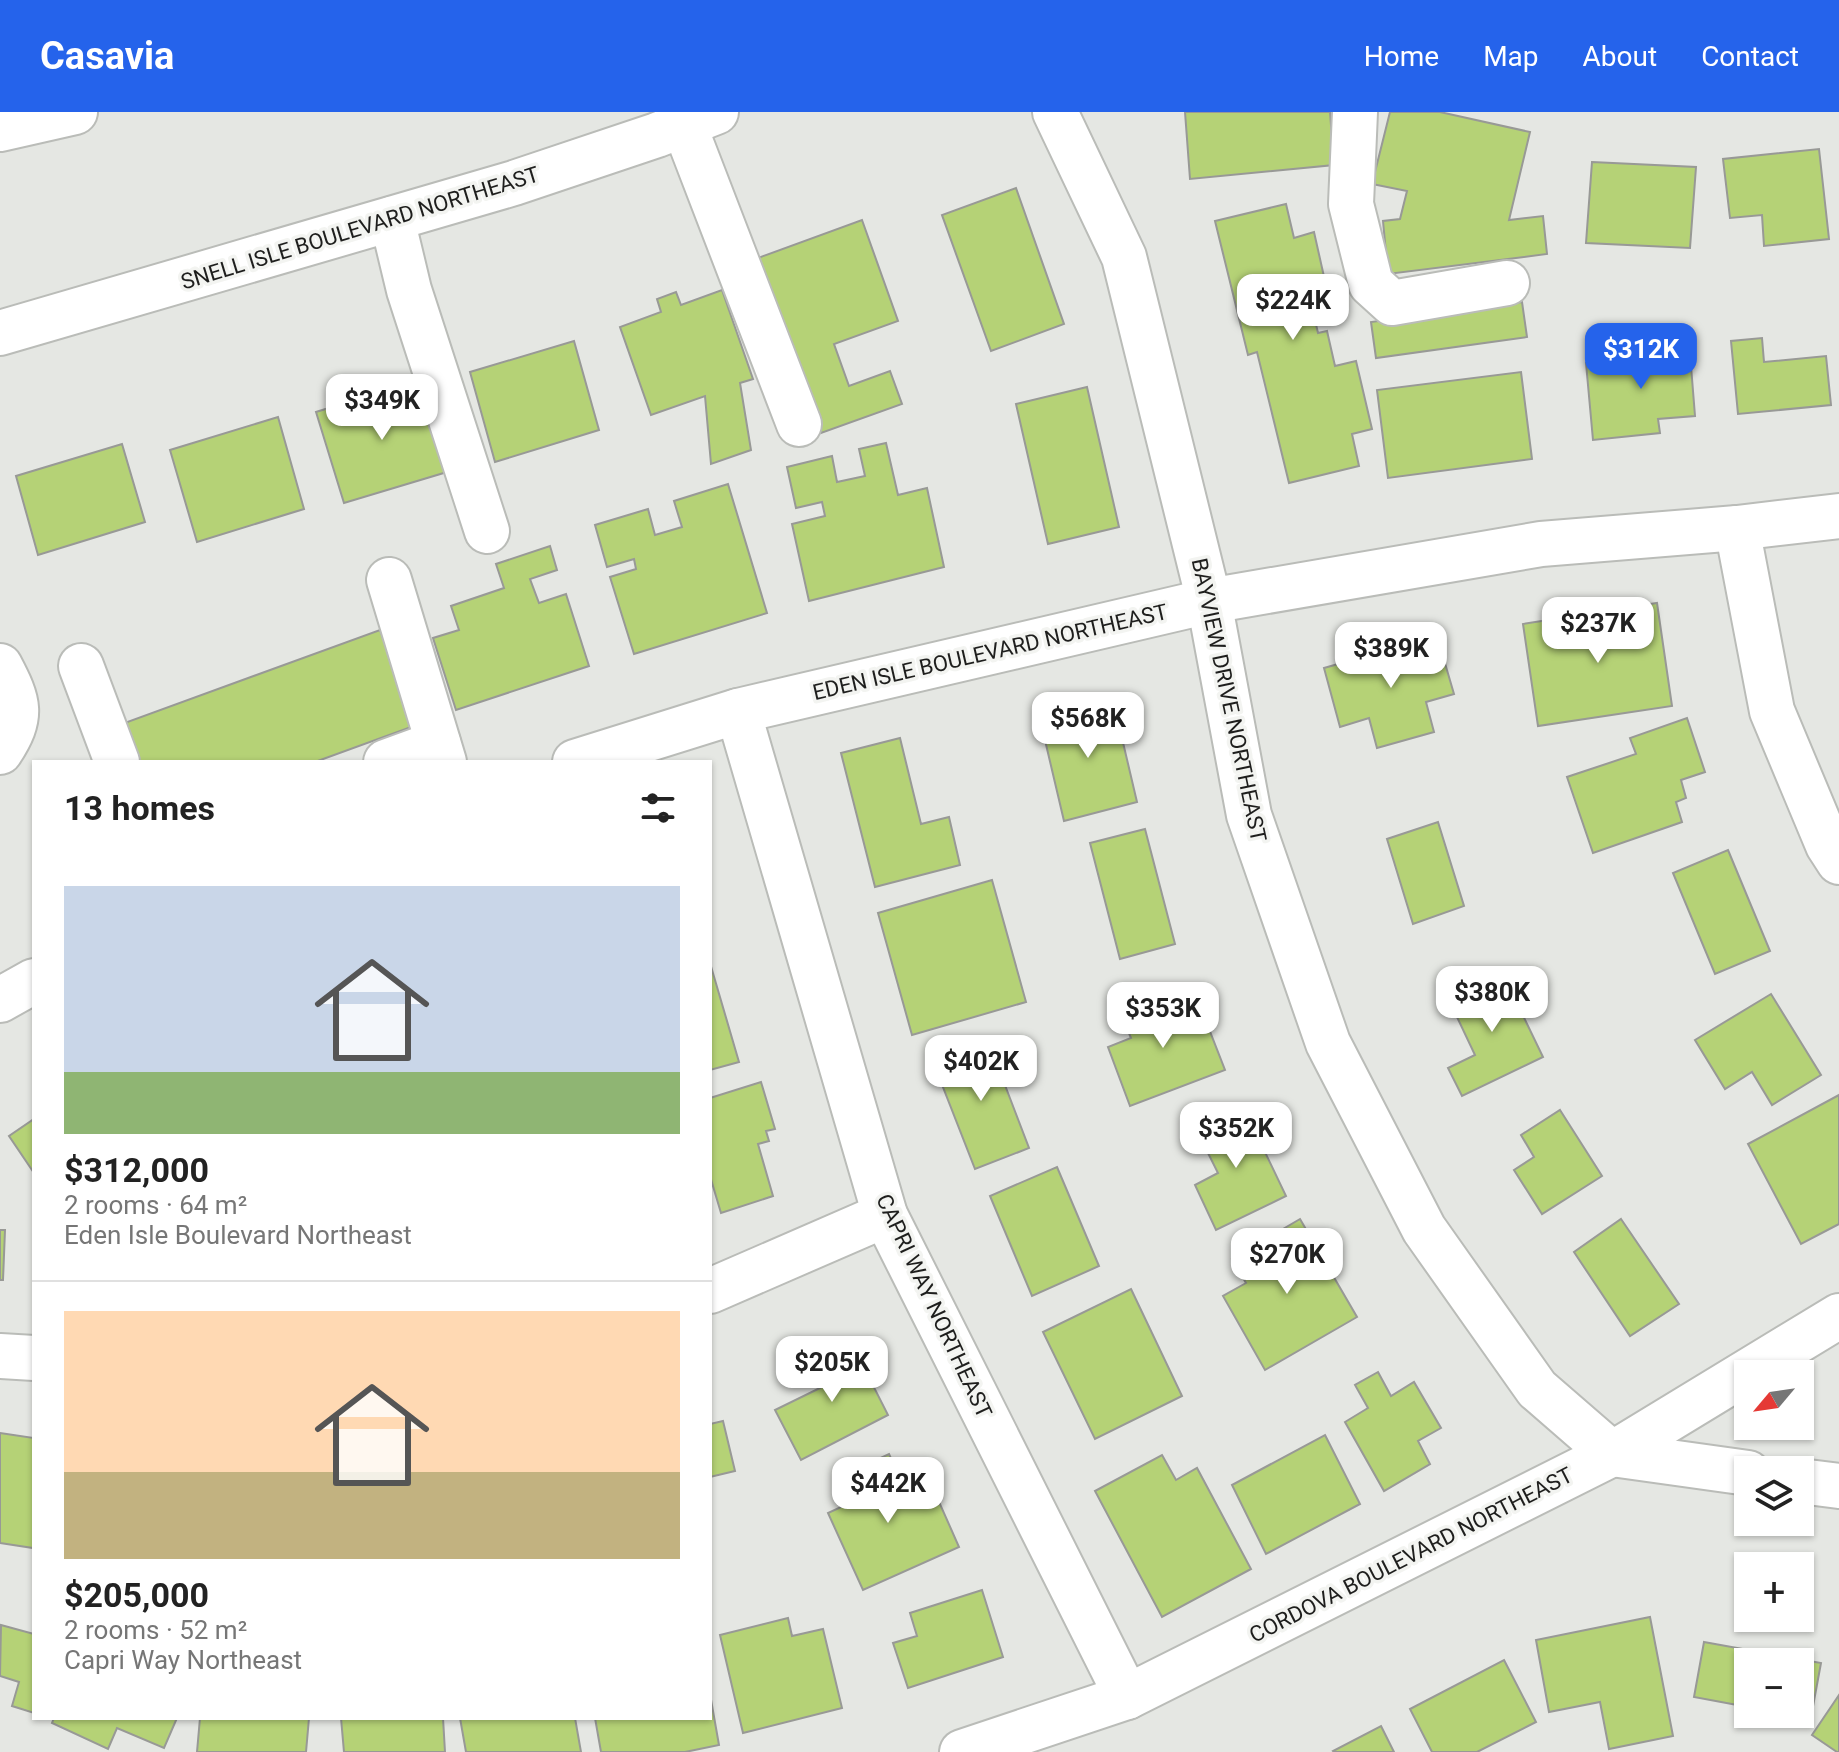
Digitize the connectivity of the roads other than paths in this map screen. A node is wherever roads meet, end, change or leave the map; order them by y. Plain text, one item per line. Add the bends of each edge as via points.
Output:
1 (75, 112) edge
2 (1055, 112) edge
3 (1355, 112) edge
4 (700, 118) edge
5 (0, 129) edge
6 (392, 219) junction
7 (1507, 283) dead end
8 (0, 333) edge
9 (799, 424) dead end
10 (1839, 516) edge
11 (1737, 528) junction
12 (487, 531) dead end
13 (389, 580) dead end
14 (1209, 601) junction
15 (0, 666) edge
16 (81, 666) dead end
17 (738, 711) junction
18 (0, 752) edge
19 (441, 753) edge
20 (116, 760) edge
21 (398, 760) edge
22 (581, 760) edge
23 (1839, 862) edge
24 (32, 982) edge
25 (0, 1000) edge
26 (885, 1215) junction
27 (712, 1290) edge
28 (1839, 1316) edge
29 (0, 1356) edge
30 (32, 1358) edge
31 (1612, 1454) junction
32 (1734, 1471) edge
33 (1814, 1483) edge
34 (1839, 1486) edge
35 (1127, 1697) junction
36 (962, 1752) edge

1 - 5 street
2 - 14 street, BAYVIEW DRIVE NORTHEAST via 1124,257
3 - 7 street via 1351,204 1371,284 1392,303
4 - 6 street, SNELL ISLE BOULEVARD NORTHEAST
4 - 9 street
6 - 8 street, SNELL ISLE BOULEVARD NORTHEAST
6 - 12 street via 409,290
10 - 11 street, EDEN ISLE BOULEVARD NORTHEAST
11 - 14 street, EDEN ISLE BOULEVARD NORTHEAST via 1541,544
11 - 23 street via 1772,711
13 - 19 street
14 - 17 street, EDEN ISLE BOULEVARD NORTHEAST
14 - 31 street, BAYVIEW DRIVE NORTHEAST via 1249,815 1328,1043 1424,1229 1537,1389
15 - 18 street via 19,707 13,733
16 - 20 street
17 - 22 street, EDEN ISLE BOULEVARD NORTHEAST
17 - 26 street, CAPRI WAY NORTHEAST
19 - 21 street
24 - 25 street
26 - 27 street
26 - 35 street, CAPRI WAY NORTHEAST
28 - 31 street, CORDOVA BOULEVARD NORTHEAST
29 - 30 street
31 - 32 street
31 - 35 street, CORDOVA BOULEVARD NORTHEAST
33 - 34 street
35 - 36 street, CORDOVA BOULEVARD NORTHEAST

